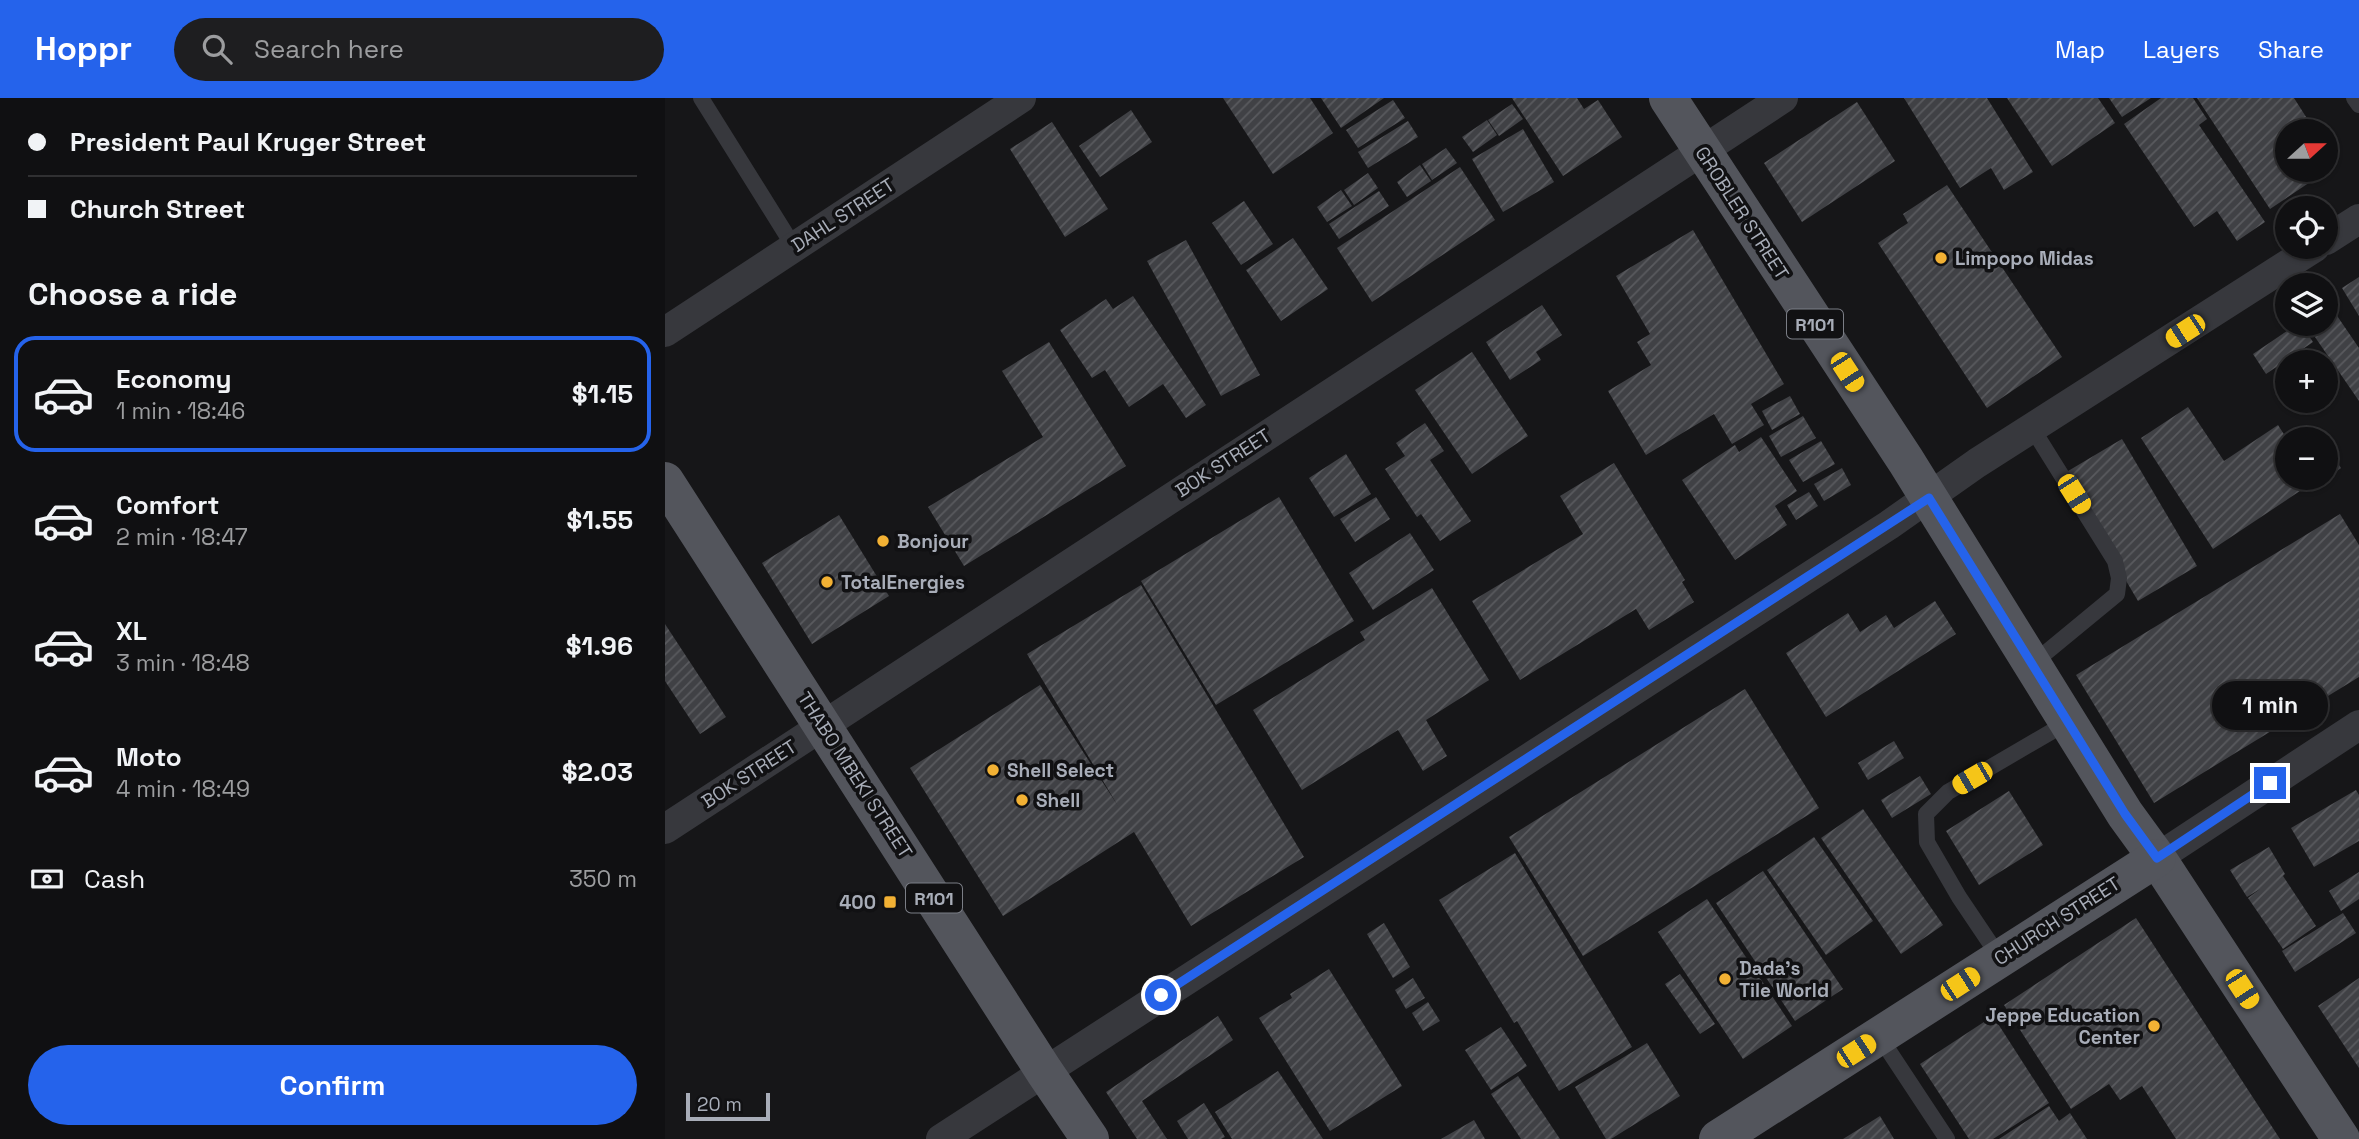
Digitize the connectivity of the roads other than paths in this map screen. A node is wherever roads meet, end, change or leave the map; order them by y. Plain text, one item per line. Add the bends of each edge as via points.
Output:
1 (701, 98) edge
2 (1021, 98) edge
3 (1668, 98) edge
4 (1783, 98) edge
5 (2354, 98) edge
6 (2359, 105) edge
7 (1701, 150) junction
8 (2359, 219) edge
9 (2338, 232) edge
10 (793, 247) junction
11 (2296, 259) edge
12 (665, 332) edge
13 (2032, 428) junction
14 (665, 481) edge
15 (1929, 498) junction
16 (2032, 664) junction
17 (2068, 722) junction
18 (2359, 725) edge
19 (822, 727) junction
20 (665, 829) edge
21 (2157, 858) junction
22 (2000, 958) junction
23 (1879, 1036) junction
24 (1044, 1071) junction
25 (941, 1139) edge
26 (1090, 1139) edge
27 (1718, 1139) edge
28 (1947, 1139) edge
29 (2341, 1139) edge

1 - 10 lane
2 - 10 street, DAHL STREET
3 - 7 main road, GROBLER STREET / R101
4 - 7 street, BOK STREET
5 - 6 lane
7 - 15 main road, GROBLER STREET / R101
7 - 19 street, BOK STREET
8 - 9 street
10 - 12 street, DAHL STREET
11 - 13 street
13 - 15 street
13 - 16 lane via 2115,561 2119,578 2117,594
14 - 19 main road, THABO MBEKI STREET / R101
15 - 16 main road, GROBLER STREET / R101
15 - 24 street
16 - 17 main road, GROBLER STREET / R101
17 - 21 main road, GROBLER STREET / R101
17 - 22 lane via 1948,792 1926,814 1927,842
18 - 21 street, CHURCH STREET
19 - 20 street, BOK STREET
19 - 24 main road, THABO MBEKI STREET / R101
21 - 22 main road, CHURCH STREET
21 - 29 main road, GROBLER STREET / R101
22 - 23 main road, CHURCH STREET
23 - 27 main road, CHURCH STREET
23 - 28 lane
24 - 25 street
24 - 26 main road, THABO MBEKI STREET / R101

